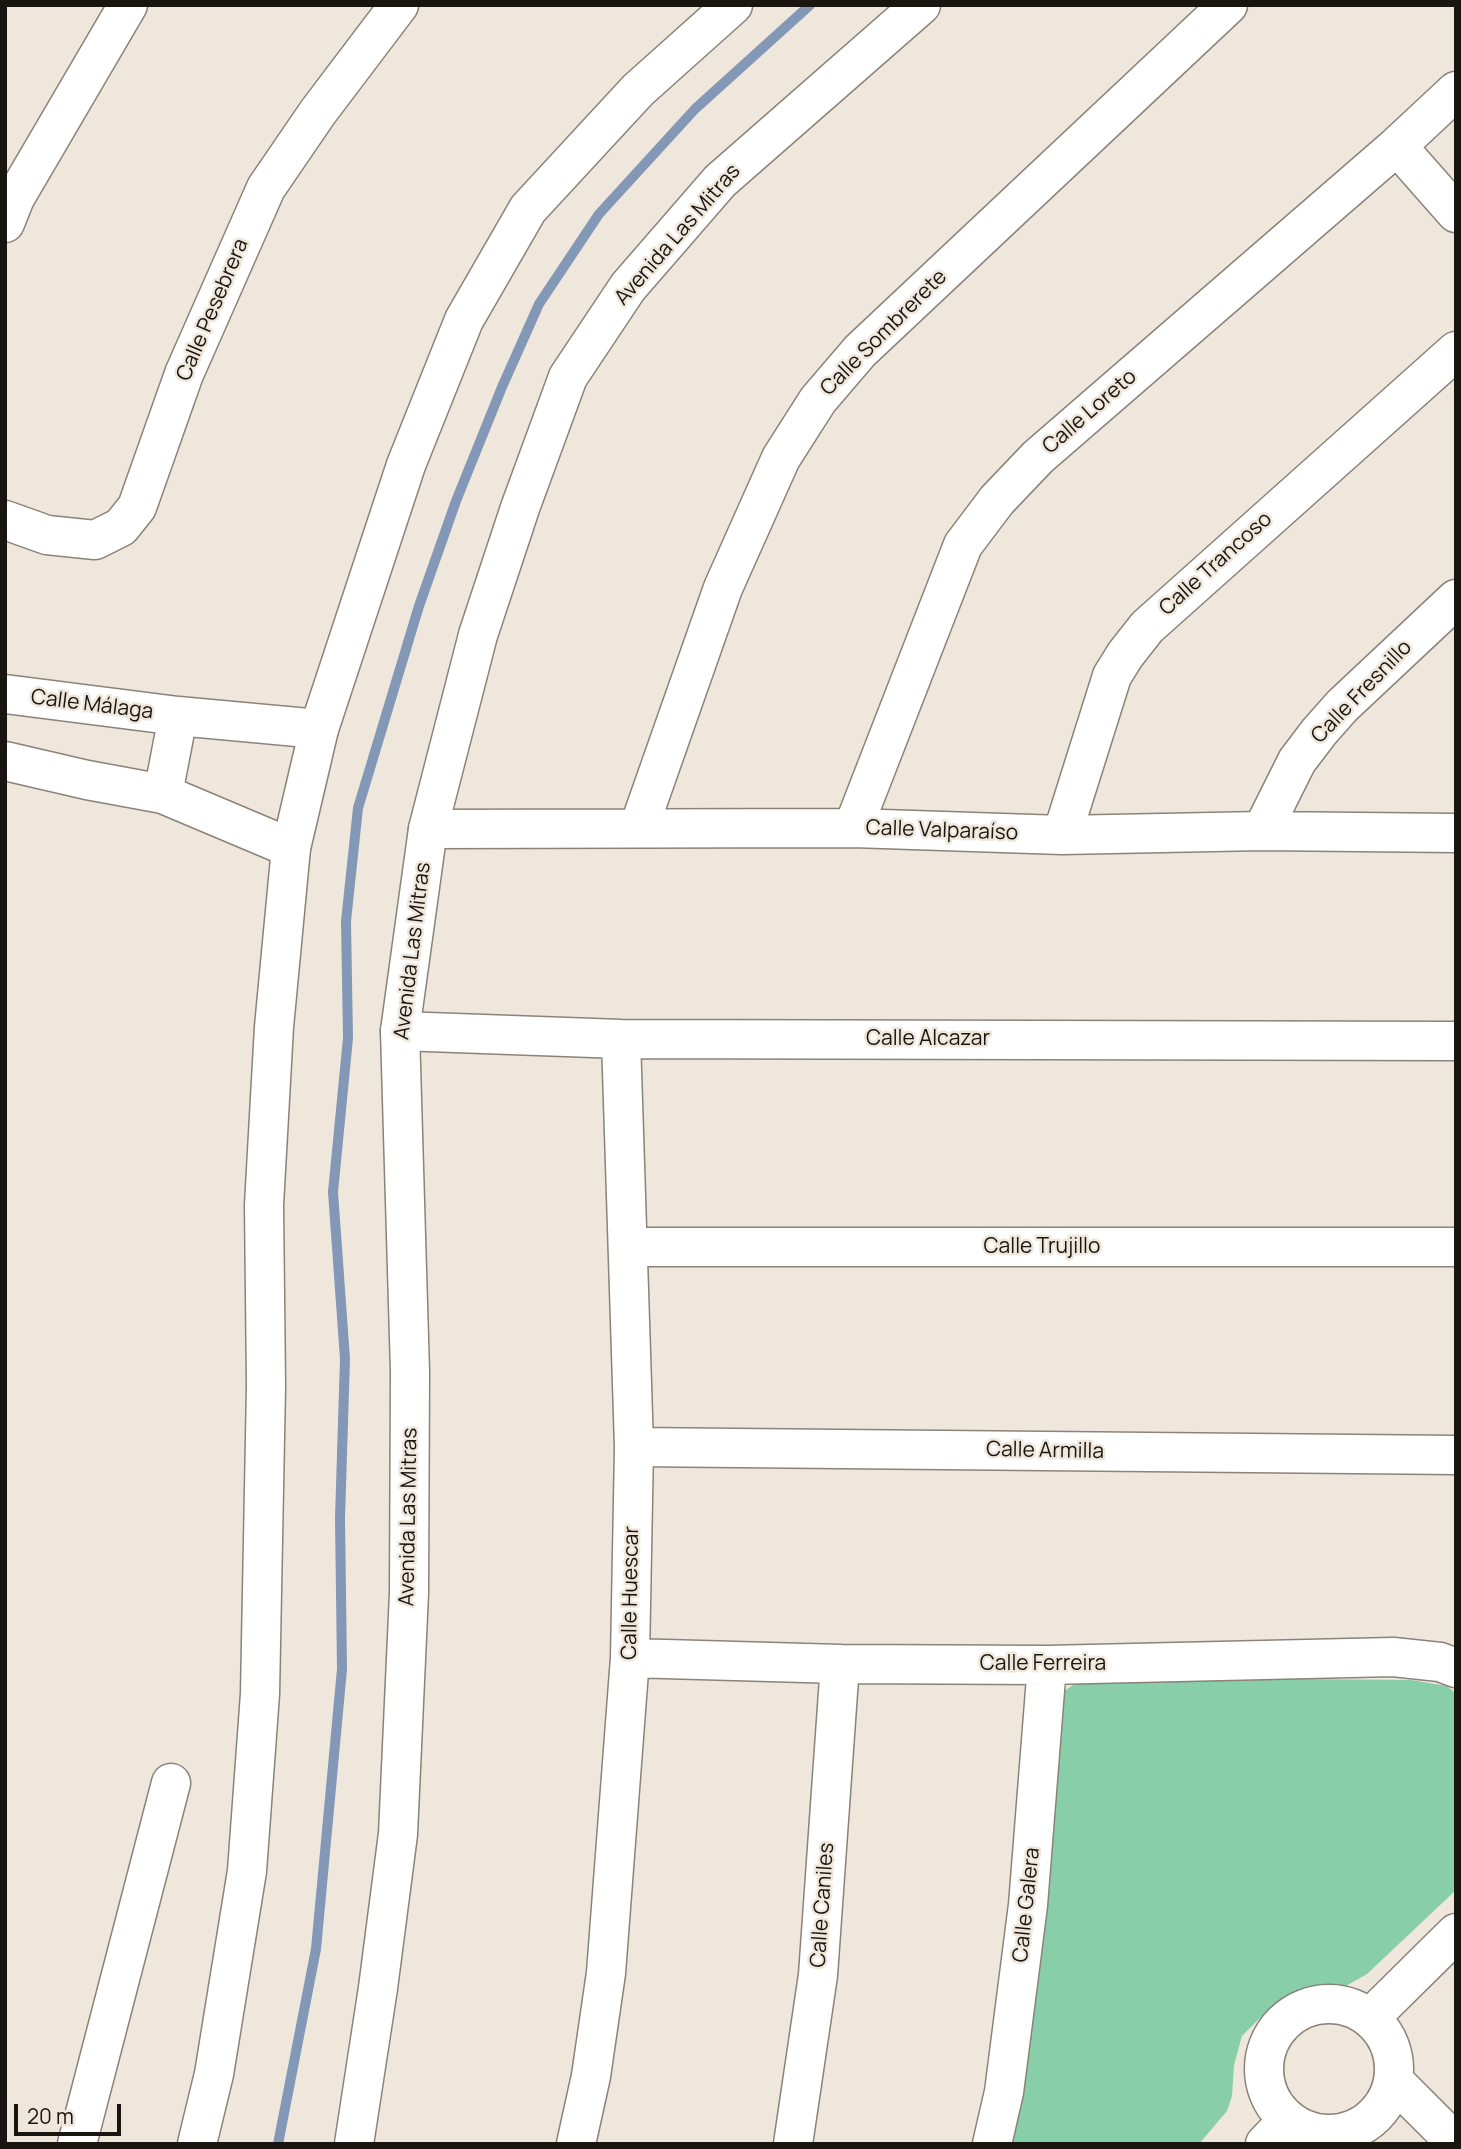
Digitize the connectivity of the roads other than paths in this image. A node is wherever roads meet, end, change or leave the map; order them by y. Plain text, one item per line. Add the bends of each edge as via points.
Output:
1 (128, 5) edge
2 (398, 5) edge
3 (733, 5) edge
4 (921, 5) edge
5 (1228, 5) edge
6 (1456, 91) edge
7 (1397, 146) junction
8 (8, 206) edge
9 (1456, 213) edge
10 (1456, 351) edge
11 (5, 520) edge
12 (1456, 599) edge
13 (5, 694) edge
14 (178, 716) junction
15 (319, 729) junction
16 (5, 761) edge
17 (163, 794) junction
18 (639, 827) junction
19 (853, 828) junction
20 (428, 829) junction
21 (1262, 831) junction
22 (1456, 833) edge
23 (1062, 835) junction
24 (291, 848) junction
25 (400, 1031) junction
26 (621, 1039) junction
27 (1456, 1041) edge
28 (628, 1247) junction
29 (1456, 1247) edge
30 (634, 1447) junction
31 (1456, 1455) edge
32 (630, 1658) junction
33 (840, 1664) junction
34 (1047, 1665) junction
35 (1456, 1668) edge
36 (171, 1783) dead end
37 (1456, 1933) edge
38 (1370, 2018) junction
39 (1393, 2080) junction
40 (1277, 2132) edge
41 (1347, 2138) edge
42 (1456, 2143) edge
43 (77, 2144) edge
44 (197, 2144) edge
45 (354, 2144) edge
46 (576, 2144) edge
47 (793, 2144) edge
48 (992, 2144) edge

1 - 8 street
2 - 11 street, Calle Pesebrera via 266,188 184,374 137,507 121,527 96,540 47,535
3 - 15 street via 638,90 528,209 464,320 406,465
4 - 20 street, Avenida Las Mitras via 720,181 628,287 568,377 478,635
5 - 18 street, Calle Sombrerete via 870,342 818,400 781,458 723,588
6 - 7 street, Calle Loreto
7 - 9 street
7 - 19 street, Calle Loreto via 1038,457 997,500 963,545
10 - 23 street, Calle Trancoso via 1147,627 1112,676
12 - 21 street, Calle Fresnillo via 1319,732 1297,761
13 - 14 street, Calle Málaga
14 - 15 street, Calle Málaga
14 - 17 street, Calle Málaga
15 - 24 street
16 - 17 street
17 - 24 street
18 - 19 street, Calle Valparaíso
18 - 20 street, Calle Valparaíso
19 - 23 street, Calle Valparaíso
20 - 25 street, Avenida Las Mitras
21 - 22 street, Calle Valparaíso
21 - 23 street, Calle Valparaíso
24 - 44 street via 264,1205 260,1694 248,1857 214,2074
25 - 26 street, Calle Alcazar
25 - 45 street, Avenida Las Mitras via 410,1371 409,1606 398,1834
26 - 27 street, Calle Alcazar
26 - 28 street, Calle Huescar
28 - 29 street, Calle Trujillo
28 - 30 street, Calle Huescar
30 - 31 street, Calle Armilla
30 - 32 street, Calle Huescar
32 - 33 street, Calle Ferreira
32 - 46 street, Calle Huescar via 606,1973
33 - 34 street, Calle Ferreira
33 - 47 street, Calle Caniles via 818,1975
34 - 35 street, Calle Ferreira via 1393,1657
34 - 48 street, Calle Galera via 1028,1905 1004,2092
36 - 43 street
37 - 38 street
38 - 39 street via 1385,2035 1393,2057
38 - 40 street via 1348,2006 1322,2004 1297,2011 1278,2028 1266,2051 1264,2076
39 - 41 street via 1376,2114
39 - 42 street
40 - 41 street via 1304,2130

